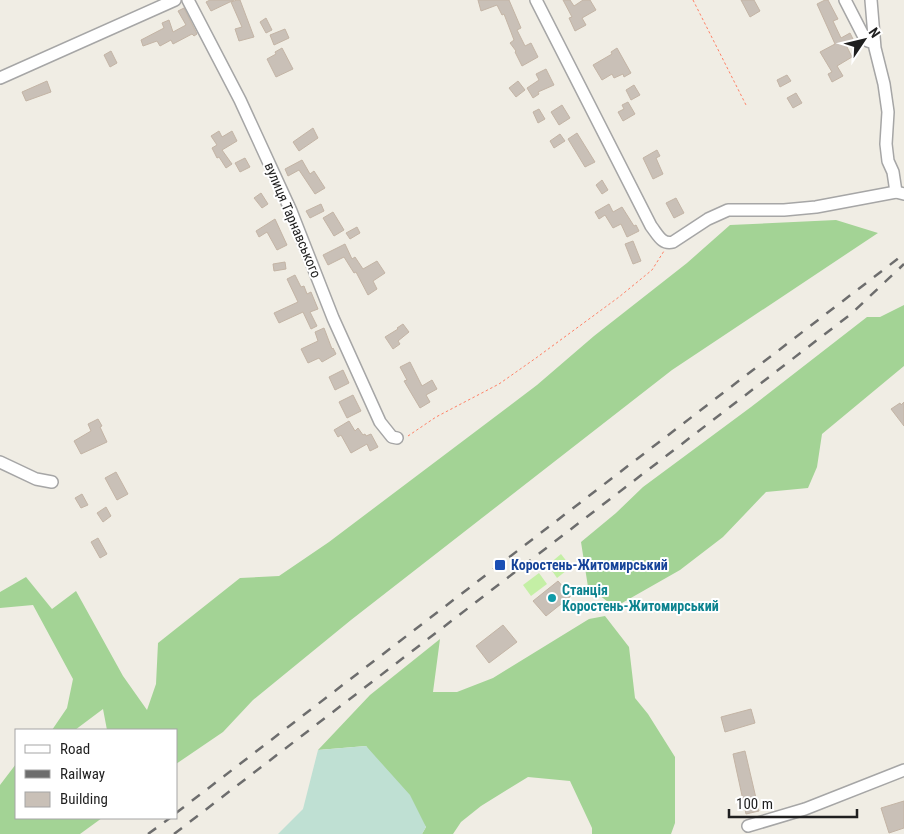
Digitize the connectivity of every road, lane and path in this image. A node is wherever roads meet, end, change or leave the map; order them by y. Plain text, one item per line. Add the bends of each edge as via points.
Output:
1 (175, 0) edge
2 (188, 0) edge
3 (536, 0) edge
4 (693, 0) edge
5 (846, 0) edge
6 (871, 0) edge
7 (874, 43) junction
8 (0, 78) edge
9 (746, 104) dead end
10 (900, 193) edge
11 (668, 243) junction
12 (397, 438) joint
13 (0, 462) edge
14 (52, 482) dead end
15 (904, 770) edge
16 (748, 826) dead end

1 - 8 street
2 - 12 street, вулиця Тарнавського via 240,100 287,203 336,326 380,422 392,437
3 - 11 street via 651,226 662,242
4 - 9 path
5 - 7 street via 864,37
6 - 7 street
7 - 10 street via 888,112 888,161
10 - 11 street via 816,207 728,210
11 - 12 path via 652,270 536,358 499,384 436,417 405,438
13 - 14 street via 36,479
15 - 16 street via 805,809

